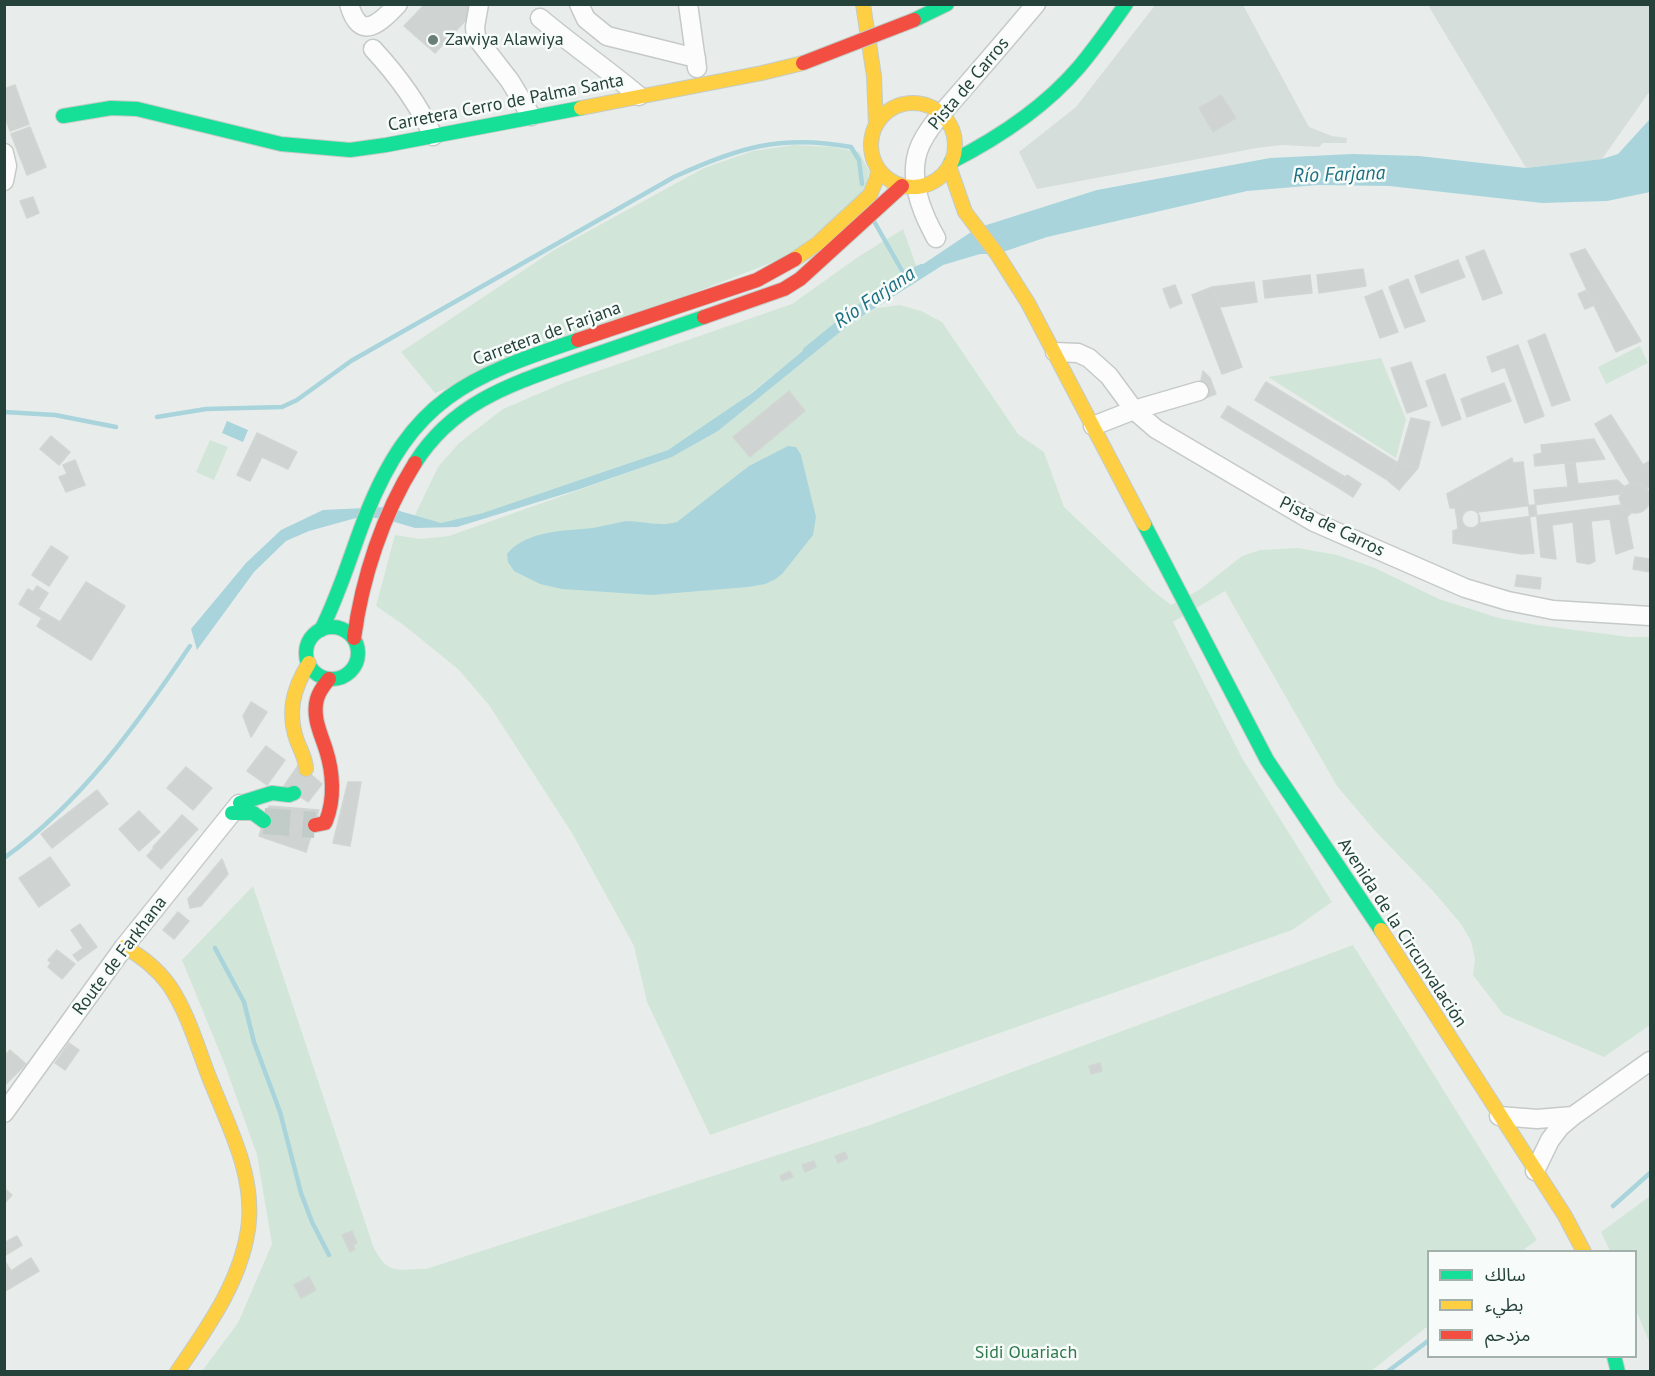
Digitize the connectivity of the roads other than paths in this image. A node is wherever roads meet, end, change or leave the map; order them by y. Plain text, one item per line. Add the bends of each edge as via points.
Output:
1 (349, 4) edge
2 (376, 4) edge
3 (398, 4) edge
4 (479, 4) edge
5 (579, 4) edge
6 (688, 4) edge
7 (864, 4) edge
8 (947, 4) edge
9 (1035, 4) edge
10 (1126, 4) edge
11 (540, 18) dead end
12 (380, 23) junction
13 (373, 49) dead end
14 (696, 58) junction
15 (874, 76) junction
16 (700, 85) junction
17 (639, 96) junction
18 (897, 96) junction
19 (942, 115) junction
20 (63, 116) dead end
21 (531, 116) junction
22 (876, 124) junction
23 (963, 135) junction
24 (433, 136) junction
25 (991, 138) junction
26 (4, 153) edge
27 (950, 164) junction
28 (878, 169) junction
29 (4, 182) edge
30 (914, 186) junction
31 (965, 212) junction
32 (936, 238) dead end
33 (1055, 352) junction
34 (1199, 391) dead end
35 (1134, 410) junction
36 (1093, 426) junction
37 (1650, 616) edge
38 (321, 630) junction
39 (354, 638) junction
40 (309, 663) junction
41 (329, 678) junction
42 (330, 763) junction
43 (294, 793) dead end
44 (236, 808) junction
45 (264, 821) tunnel mouth
46 (315, 825) dead end
47 (124, 947) junction
48 (1650, 1062) edge
49 (4, 1113) edge
50 (1499, 1116) junction
51 (1573, 1116) junction
52 (1535, 1171) junction
53 (1583, 1250) edge
54 (177, 1371) edge

1 - 12 street via 357,23 365,27
2 - 12 street
3 - 12 street
4 - 21 street via 477,37
5 - 14 street via 586,19 607,36
6 - 14 street
7 - 15 main road
8 - 16 main road, Carretera Cerro de Palma Santa, bridge via 803,63
9 - 19 street, Pista de Carros
10 - 25 main road via 1072,74 1037,106
11 - 17 street
13 - 24 street via 407,87
14 - 16 street
15 - 18 main road
15 - 22 main road
16 - 17 main road, Carretera Cerro de Palma Santa
17 - 21 main road, Carretera Cerro de Palma Santa
18 - 19 main road
18 - 22 main road via 894,108
19 - 23 main road
19 - 30 street, Pista de Carros via 916,158
20 - 24 main road, Carretera Cerro de Palma Santa via 111,108 137,110 281,144 339,150
21 - 24 main road, Carretera Cerro de Palma Santa
22 - 28 main road via 870,142
23 - 25 main road
23 - 27 main road via 955,142
25 - 27 main road
26 - 29 street
27 - 30 main road, Carretera de Farjana via 933,182
27 - 31 main road
28 - 30 main road via 884,177
28 - 38 main road, Carretera de Farjana via 874,187 866,198 818,243 788,264 757,280 546,350 482,375 455,391 400,447 361,528
30 - 31 main road via 941,196
30 - 32 street, Pista de Carros
30 - 39 main road, Carretera de Farjana via 873,214 800,279 767,296 554,368 468,406 431,441 401,486 380,535
31 - 33 main road, Avenida de la Circunvalación via 997,254
33 - 35 street, Pista de Carros via 1078,353 1089,358 1109,376
33 - 36 main road, Avenida de la Circunvalación
34 - 35 street
35 - 36 street
35 - 37 street, Pista de Carros via 1156,429 1314,522 1465,588 1553,610
36 - 50 main road, Avenida de la Circunvalación via 1273,769
38 - 39 main road via 342,629
38 - 40 main road, Carretera de Farjana via 307,648
39 - 41 main road, Carretera de Farjana via 358,652 354,666 344,676
40 - 41 main road via 317,674
40 - 42 main road, Carretera de Farjana via 291,703 295,733 306,765 317,770
41 - 42 main road via 318,696 315,711
42 - 46 main road via 332,794 328,819
43 - 44 main road via 263,795
44 - 45 main road
44 - 47 street, Route de Farkhana
47 - 49 street, Route de Farkhana
47 - 54 main road via 147,961 172,991 231,1133 248,1194 249,1220 235,1271
48 - 51 street
50 - 51 street
50 - 52 main road, Avenida de la Circunvalación
51 - 52 street via 1550,1140
52 - 53 main road, Avenida de la Circunvalación

